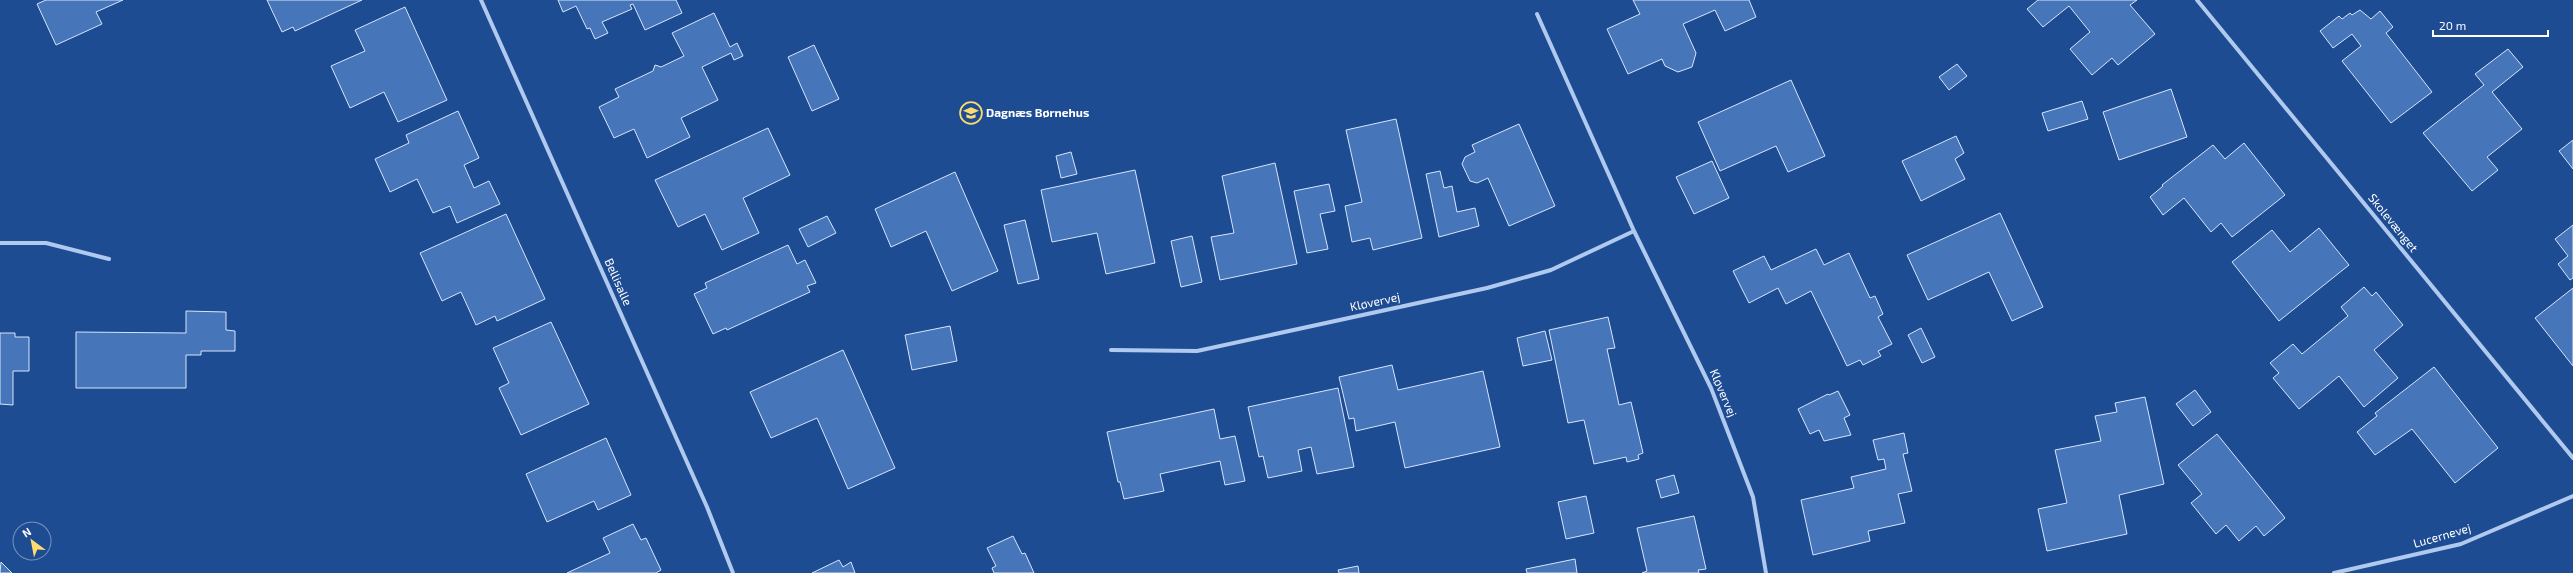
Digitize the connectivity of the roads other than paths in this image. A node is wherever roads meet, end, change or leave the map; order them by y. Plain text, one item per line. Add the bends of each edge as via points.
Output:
1 (481, 0) edge
2 (2197, 0) edge
3 (1537, 14) dead end
4 (1634, 231) junction
5 (0, 243) edge
6 (109, 259) dead end
7 (1111, 350) dead end
8 (2573, 458) edge
9 (2573, 496) edge
10 (733, 573) edge
11 (1766, 573) edge
12 (2334, 573) edge

1 - 10 street, Bellisalle via 707,507
2 - 8 street, Skolevænget
3 - 4 street, Kløvervej
4 - 7 street, Kløvervej via 1551,270 1487,288 1197,350
4 - 11 street, Kløvervej via 1711,388 1752,497
5 - 6 street via 46,243
9 - 12 street, Lucernevej via 2461,544

